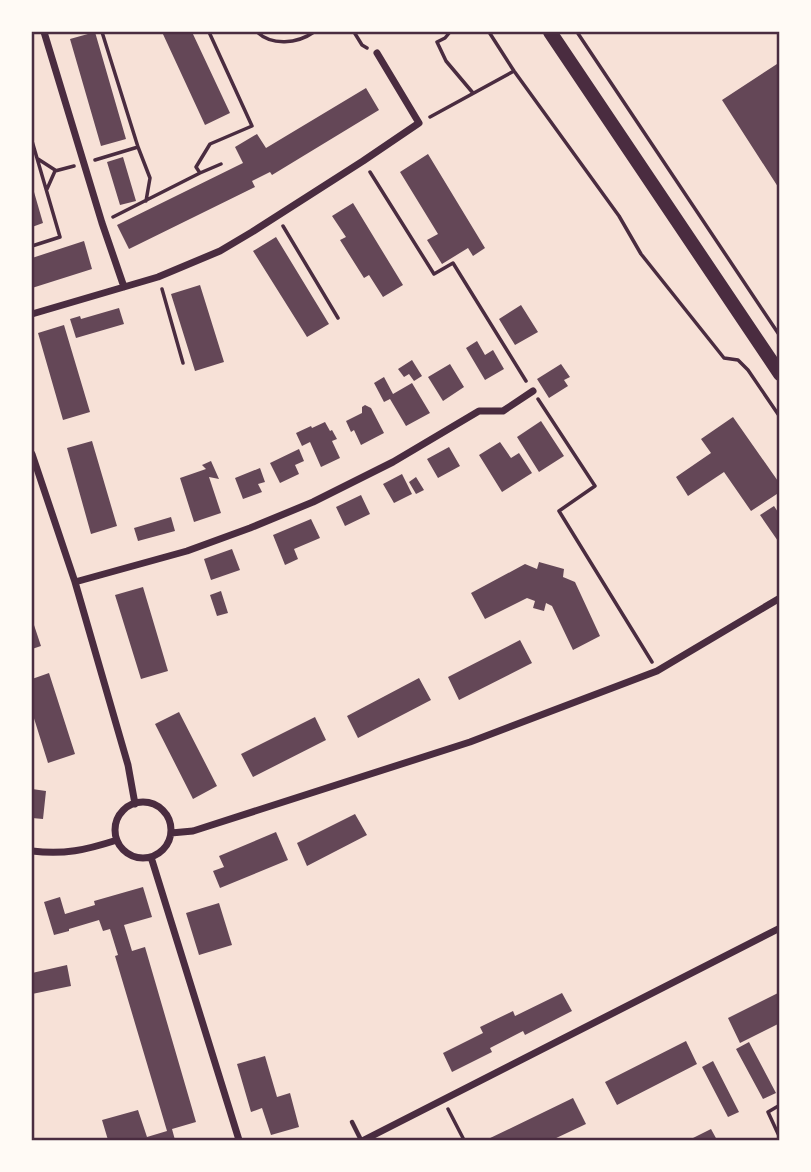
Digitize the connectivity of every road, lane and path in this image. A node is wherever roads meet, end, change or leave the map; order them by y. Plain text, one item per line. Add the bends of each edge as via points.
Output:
1 (44, 32) edge
2 (102, 32) edge
3 (209, 32) edge
4 (257, 32) edge
5 (314, 32) edge
6 (354, 32) edge
7 (450, 32) edge
8 (489, 32) edge
9 (550, 32) edge
10 (577, 32) edge
11 (377, 53) joint
12 (514, 71) junction
13 (473, 93) junction
14 (419, 123) junction
15 (32, 141) edge
16 (138, 146) junction
17 (36, 158) junction
18 (363, 161) junction
19 (84, 164) junction
20 (221, 164) dead end
21 (55, 171) junction
22 (200, 173) junction
23 (47, 189) junction
24 (146, 201) junction
25 (277, 216) junction
26 (102, 223) junction
27 (32, 246) edge
28 (159, 277) junction
29 (124, 287) junction
30 (32, 314) edge
31 (338, 318) dead end
32 (779, 336) edge
33 (183, 363) dead end
34 (779, 374) edge
35 (533, 391) junction
36 (779, 417) edge
37 (32, 454) edge
38 (75, 582) junction
39 (779, 598) edge
40 (657, 671) junction
41 (135, 804) junction
42 (171, 832) junction
43 (117, 840) junction
44 (32, 851) edge
45 (151, 857) junction
46 (779, 928) edge
47 (443, 1100) junction
48 (779, 1105) edge
49 (352, 1122) dead end
50 (779, 1138) edge
51 (239, 1140) edge
52 (362, 1140) edge
53 (464, 1140) edge

1 - 19 street
2 - 16 path
3 - 22 path via 252,126 210,144 196,167
4 - 5 path via 282,43
6 - 11 path via 362,46
7 - 13 path via 436,42
8 - 12 path
9 - 34 main road
10 - 32 path
11 - 14 street
12 - 13 path
12 - 36 path via 642,254 724,358 738,360 748,370
13 - 14 path
14 - 18 street
15 - 17 path
16 - 19 path
16 - 24 path via 150,178
17 - 21 path
17 - 23 path
18 - 25 street
18 - 35 path via 433,274 453,263
19 - 21 path
19 - 26 street
20 - 22 path
21 - 23 path
22 - 24 path
23 - 27 path via 60,237
24 - 26 path
25 - 28 street via 220,251
25 - 31 path
26 - 29 street
28 - 29 street
28 - 33 path
29 - 30 street
35 - 38 street via 503,411 479,411 313,502 187,551
35 - 40 path via 595,485 559,511
37 - 38 street
38 - 41 street
39 - 40 street
40 - 42 street via 457,746 193,831
41 - 42 street via 151,803 160,808
41 - 43 street via 119,816
42 - 45 street via 167,846
43 - 44 street via 80,851
43 - 45 street via 133,857
45 - 51 street
46 - 47 street
47 - 52 street
47 - 53 path
48 - 50 path via 768,1112
49 - 52 lane

